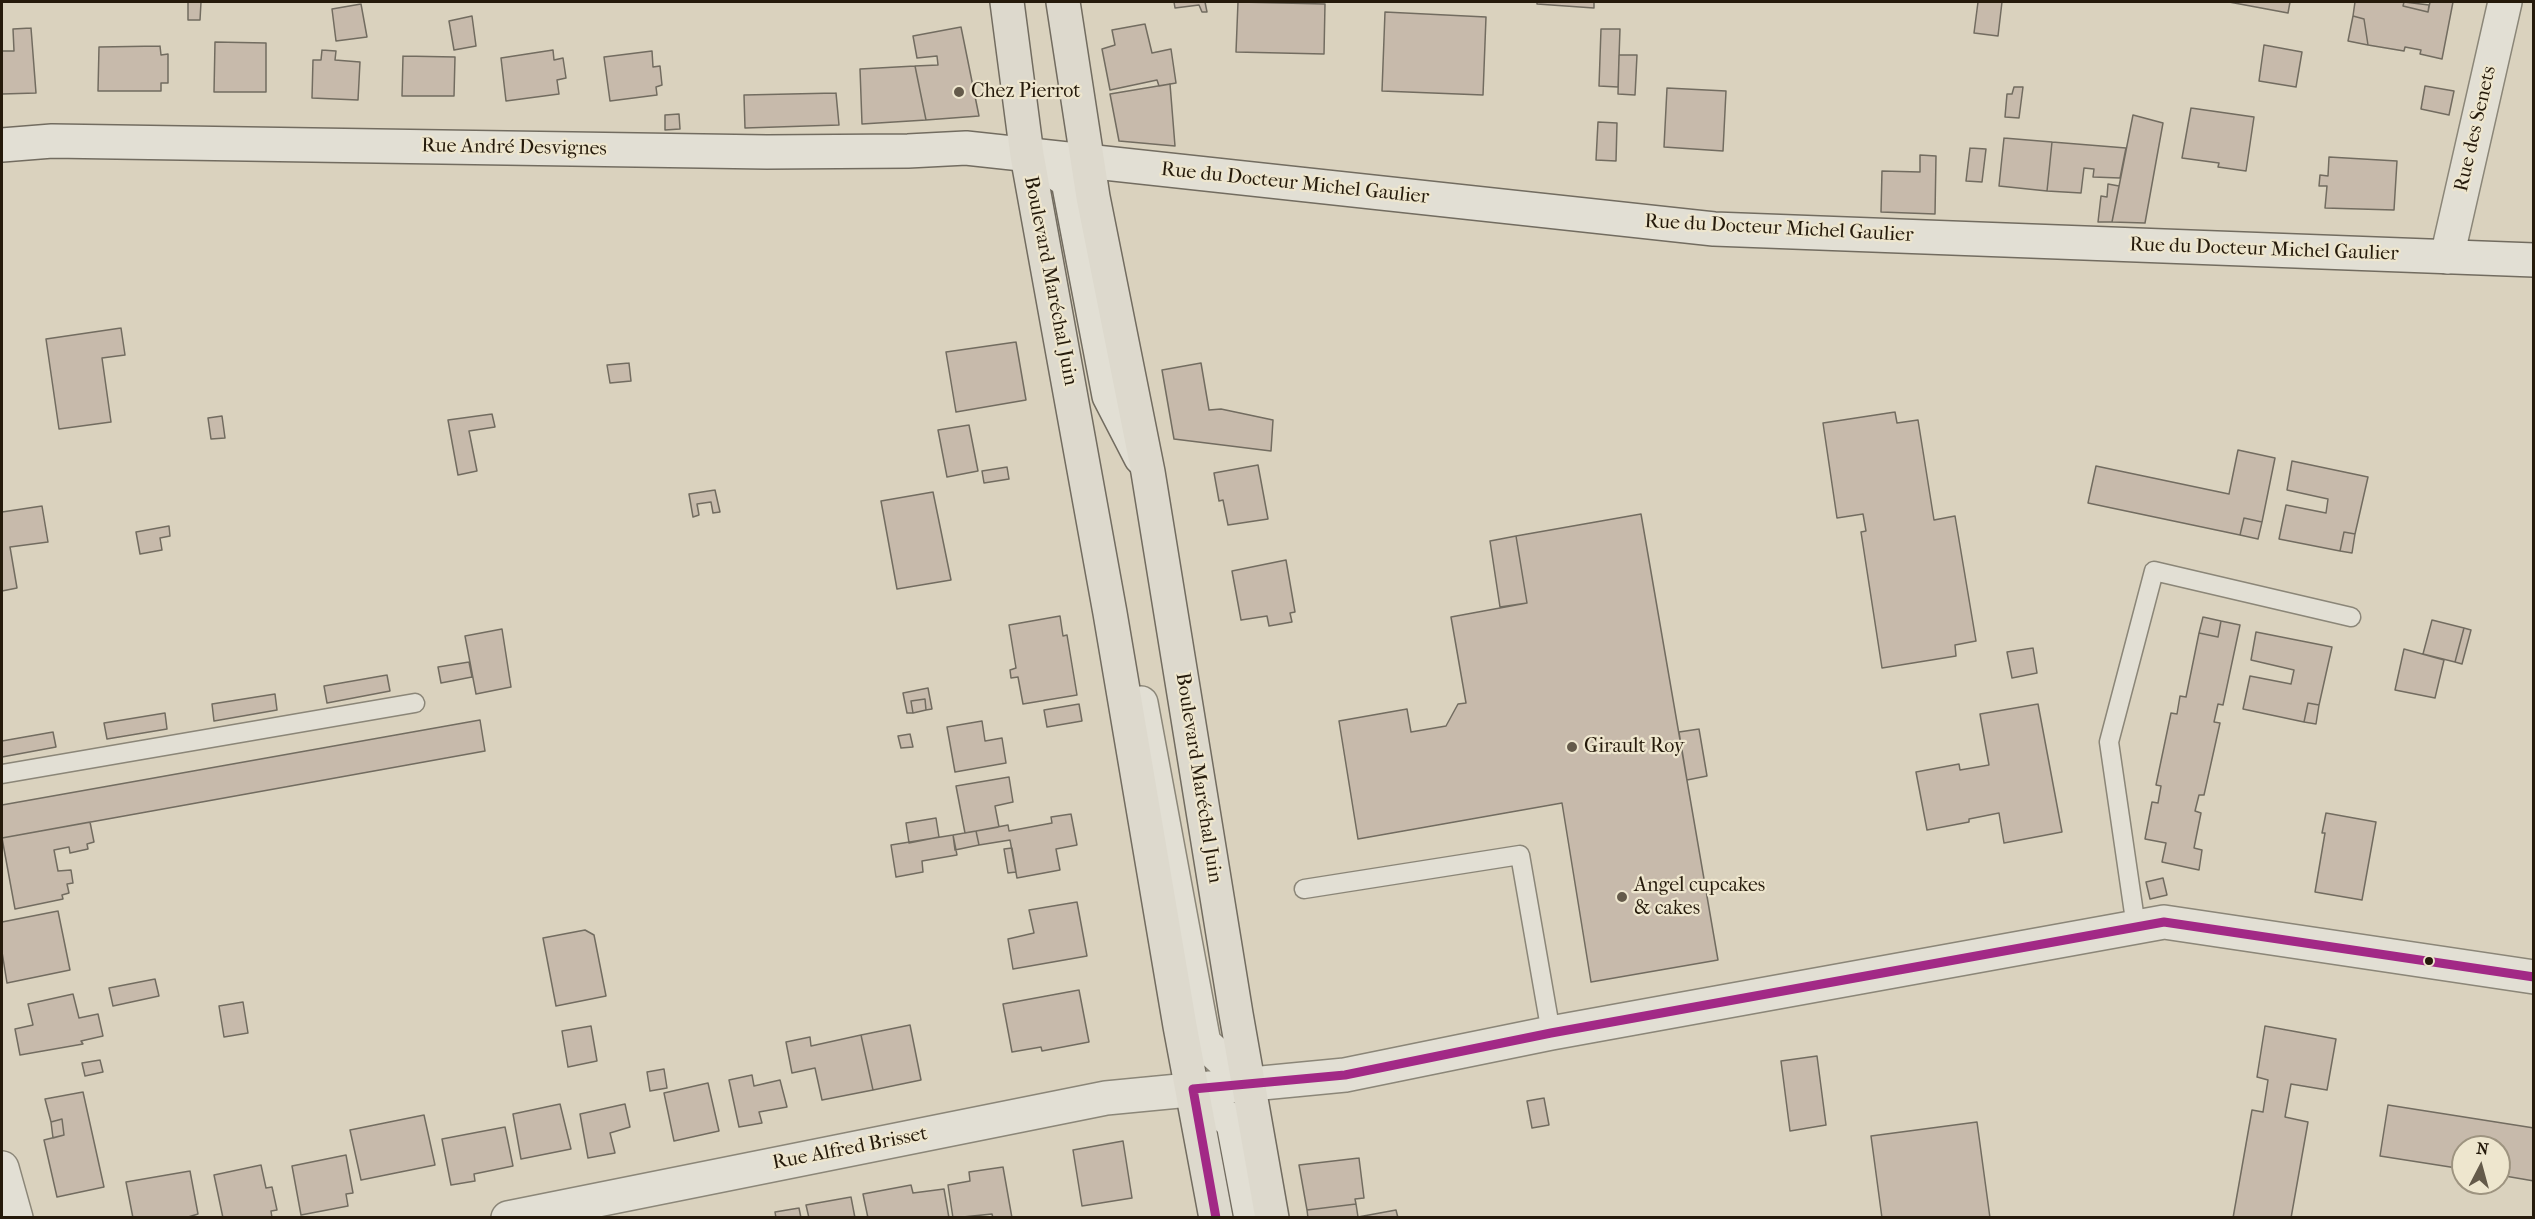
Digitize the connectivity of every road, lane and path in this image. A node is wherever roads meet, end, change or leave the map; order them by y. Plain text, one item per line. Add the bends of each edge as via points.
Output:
1 (1006, 2) edge
2 (1063, 2) edge
3 (2505, 2) edge
4 (2, 145) edge
5 (1027, 155) junction
6 (1083, 180) junction
7 (2448, 257) junction
8 (2534, 261) edge
9 (1110, 613) junction
10 (2351, 617) dead end
11 (415, 703) dead end
12 (2, 774) edge
13 (1304, 889) dead end
14 (2136, 927) junction
15 (2529, 979) edge
16 (1551, 1033) junction
17 (1249, 1084) junction
18 (1193, 1089) junction
19 (2, 1168) edge
20 (16, 1218) edge
21 (507, 1218) edge
22 (1216, 1218) edge
23 (1251, 1218) edge
24 (1272, 1218) edge

1 - 5 main road, Boulevard Maréchal Juin
2 - 6 main road, Boulevard Maréchal Juin
3 - 7 street, Rue des Senets
4 - 5 street, Rue André Desvignes via 52,141 767,152 966,148
5 - 6 street, Rue du Docteur Michel Gaulier
5 - 9 main road, Boulevard Maréchal Juin
6 - 7 street, Rue du Docteur Michel Gaulier via 1714,230
6 - 17 main road, Boulevard Maréchal Juin via 1112,347 1148,472
7 - 8 street, Rue du Docteur Michel Gaulier
9 - 17 street, Boulevard Maréchal Juin via 1142,706 1204,1043
9 - 18 main road, Boulevard Maréchal Juin
10 - 14 lane via 2154,571 2109,742
11 - 12 lane
13 - 16 lane via 1520,855
14 - 15 street, Rue Alfred Brisset via 2164,922
14 - 16 street, Rue Alfred Brisset
16 - 17 street, Rue Alfred Brisset via 1345,1075
17 - 18 street, Rue Alfred Brisset
17 - 24 main road, Boulevard Maréchal Juin
18 - 21 street, Rue Alfred Brisset via 1106,1098
18 - 22 main road, Boulevard Maréchal Juin
18 - 23 street via 1233,1123
19 - 20 street

